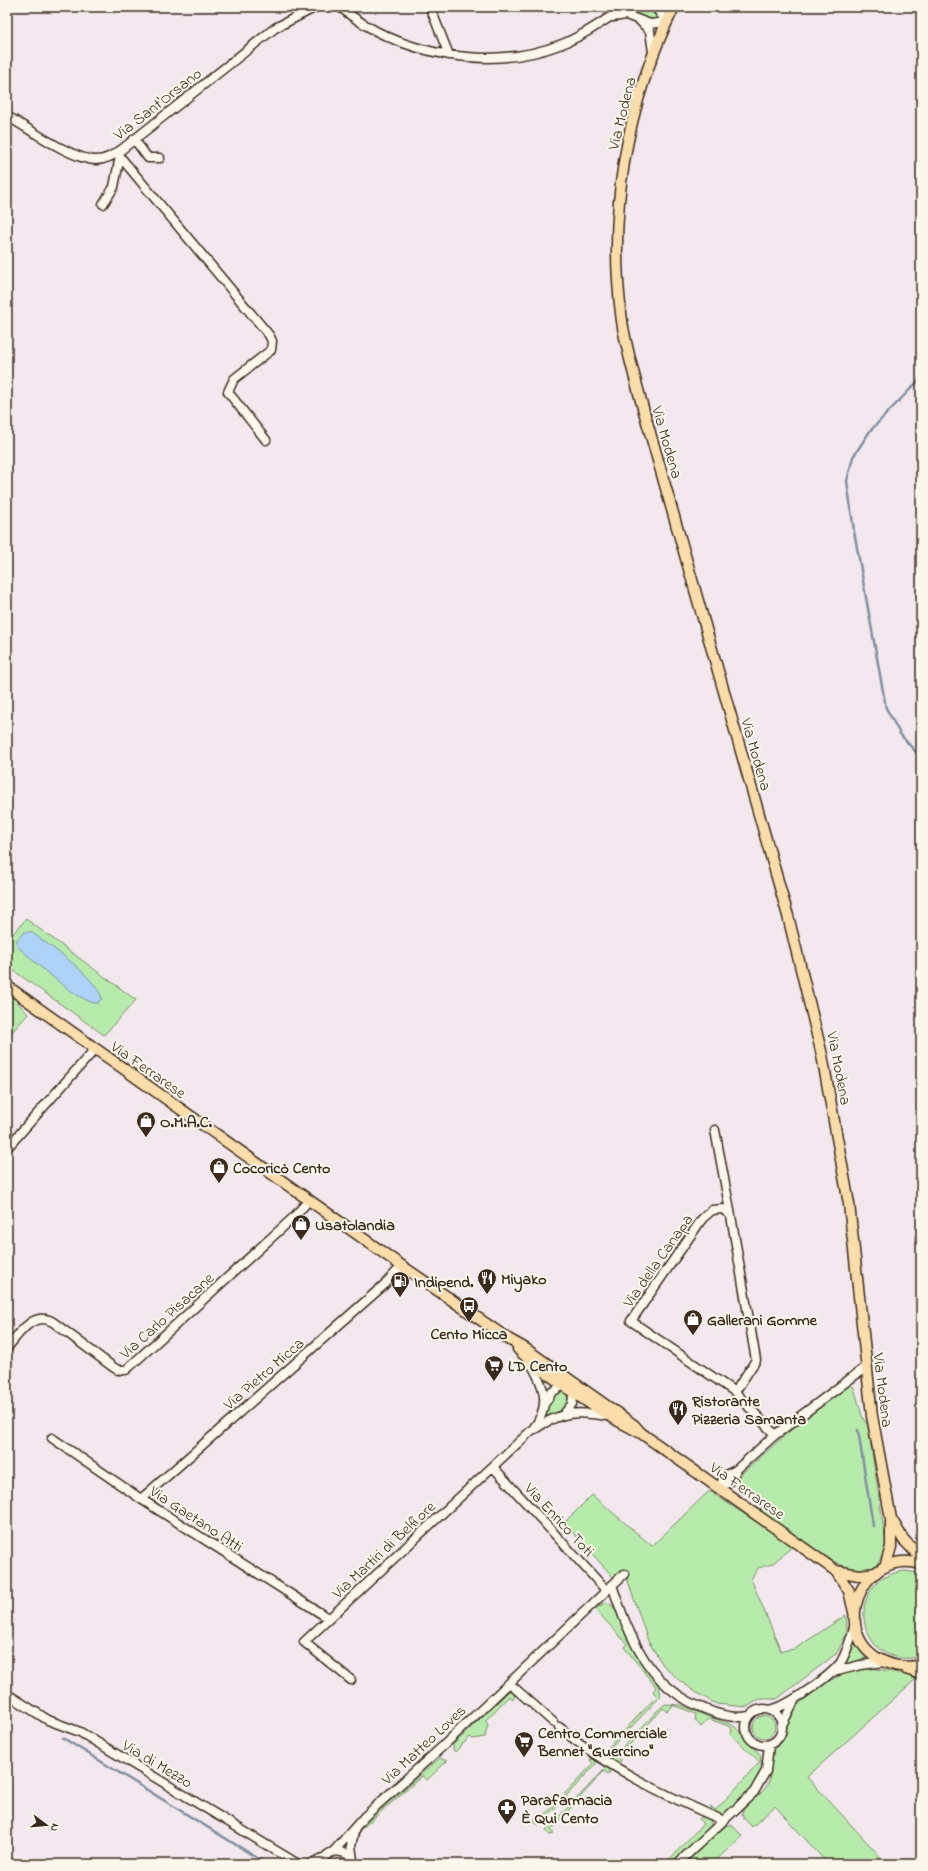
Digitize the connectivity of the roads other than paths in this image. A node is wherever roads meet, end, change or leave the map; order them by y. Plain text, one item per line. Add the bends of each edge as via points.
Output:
1 (316, 7) edge
2 (340, 7) edge
3 (430, 7) edge
4 (625, 7) edge
5 (655, 7) edge
6 (674, 7) edge
7 (609, 18) junction
8 (639, 20) junction
9 (667, 22) junction
10 (653, 54) junction
11 (449, 55) junction
12 (7, 116) edge
13 (134, 139) junction
14 (118, 155) junction
15 (160, 158) dead end
16 (103, 204) dead end
17 (266, 440) dead end
18 (7, 986) edge
19 (95, 1049) junction
20 (715, 1130) dead end
21 (7, 1148) edge
22 (309, 1200) junction
23 (731, 1216) junction
24 (400, 1269) junction
25 (510, 1340) junction
26 (7, 1348) edge
27 (529, 1359) junction
28 (866, 1367) junction
29 (573, 1382) junction
30 (563, 1385) junction
31 (735, 1392) junction
32 (574, 1393) junction
33 (543, 1406) junction
34 (564, 1414) junction
35 (607, 1416) junction
36 (641, 1433) junction
37 (527, 1435) junction
38 (775, 1435) junction
39 (52, 1438) dead end
40 (492, 1467) junction
41 (720, 1488) junction
42 (141, 1499) junction
43 (891, 1518) junction
44 (921, 1558) edge
45 (921, 1564) edge
46 (880, 1570) junction
47 (836, 1571) junction
48 (624, 1574) dead end
49 (607, 1590) junction
50 (619, 1604) junction
51 (328, 1618) junction
52 (855, 1619) junction
53 (885, 1662) junction
54 (921, 1665) edge
55 (900, 1666) junction
56 (830, 1673) junction
57 (921, 1674) edge
58 (351, 1680) dead end
59 (508, 1682) junction
60 (7, 1694) edge
61 (794, 1700) junction
62 (770, 1710) junction
63 (724, 1716) junction
64 (749, 1716) junction
65 (782, 1725) junction
66 (746, 1733) junction
67 (758, 1745) junction
68 (769, 1745) junction
69 (766, 1764) junction
70 (722, 1820) junction
71 (356, 1826) junction
72 (334, 1851) junction
73 (295, 1862) edge
74 (322, 1862) edge
75 (354, 1862) edge
76 (305, 1864) edge
77 (311, 1864) edge
78 (677, 1864) edge

1 - 13 street, Via Sant'Orsano via 275,28
2 - 11 street via 382,34 406,44
3 - 11 street
4 - 7 street
5 - 9 street
6 - 9 main road, Via Modena
7 - 8 street via 622,14
7 - 11 street via 573,39 537,52 494,57
8 - 9 street via 650,24
8 - 10 street via 650,31
9 - 10 main road, Via Modena
10 - 28 main road, Via Modena via 631,123 620,188 618,244 623,321 641,401 808,994 829,1090 849,1204
12 - 14 street, Via Sant'Orsano via 80,157 97,160
13 - 14 street, Via Sant'Orsano
13 - 15 street via 148,158
14 - 16 street via 114,187
14 - 17 street via 269,335 272,341 271,350 234,379 228,392
18 - 19 main road, Via Ferrarese
19 - 21 street
19 - 22 main road, Via Ferrarese
20 - 23 street
22 - 24 main road, Via Ferrarese
22 - 26 street, Via Carlo Pisacane via 294,1217 126,1370 113,1367 49,1319 37,1319 27,1325
23 - 31 street via 756,1360
23 - 31 street, Via della Canapa via 723,1209 712,1210 702,1219 631,1321
24 - 25 main road, Via Ferrarese
24 - 42 street, Via Pietro Micca
25 - 27 main road, Via Ferrarese
25 - 29 main road, Via Ferrarese
27 - 30 main road, Via Ferrarese
27 - 33 street, Via Martiri di Belfiore via 542,1384
28 - 38 street
28 - 43 main road, Via Modena via 877,1450
29 - 30 street, Via Martiri di Belfiore
29 - 32 street
29 - 36 main road, Via Ferrarese via 634,1425
30 - 32 main road, Via Ferrarese
30 - 33 street, Via Martiri di Belfiore via 552,1392
31 - 38 street, Via della Canapa
32 - 34 street via 572,1404
32 - 35 main road, Via Ferrarese
33 - 37 street, Via Martiri di Belfiore via 536,1424
34 - 35 street, Via Martiri di Belfiore via 585,1412
34 - 37 street, Via Martiri di Belfiore via 544,1423
35 - 36 main road, Via Ferrarese
36 - 41 main road, Via Ferrarese
37 - 40 street, Via Martiri di Belfiore
38 - 41 street via 736,1470 724,1476
39 - 42 street, Via Gaetano Atti
40 - 49 street, Via Enrico Toti
40 - 51 street, Via Martiri di Belfiore
41 - 47 main road, Via Ferrarese
42 - 51 street, Via Gaetano Atti
43 - 44 main road, Via Modena via 903,1538
43 - 46 main road, Via Modena via 891,1547
45 - 46 main road via 903,1562
46 - 47 main road, Via Ferrarese via 859,1575
46 - 52 main road, Via Modena via 860,1591
47 - 52 main road, Via Ferrarese via 849,1591
48 - 49 street, Via Matteo Loves
49 - 50 street
49 - 50 street via 610,1598
49 - 59 street, Via Matteo Loves
50 - 63 street via 637,1647 655,1675 668,1688 689,1702
51 - 58 street, Via Martiri di Belfiore via 304,1642
52 - 53 main road via 863,1644
52 - 56 street via 846,1652
53 - 55 main road
53 - 56 street
54 - 55 main road
55 - 57 main road
56 - 61 street
59 - 70 street via 556,1724 604,1760 667,1796
59 - 71 street, Via Matteo Loves
60 - 73 street, Via di Mezzo via 48,1720 80,1732
61 - 62 street
61 - 65 street
62 - 64 street via 761,1709
62 - 65 street via 778,1716
63 - 64 street
63 - 66 street via 739,1725
64 - 66 street via 746,1721
65 - 68 street via 778,1740
66 - 67 street
67 - 68 street
67 - 69 street
68 - 69 street
69 - 70 street via 763,1778 754,1792
70 - 78 street
71 - 72 street, Via Matteo Loves
71 - 75 street via 351,1846
72 - 74 street, Via Matteo Loves
72 - 75 street via 350,1855
73 - 76 street, Via di Mezzo
74 - 77 street

